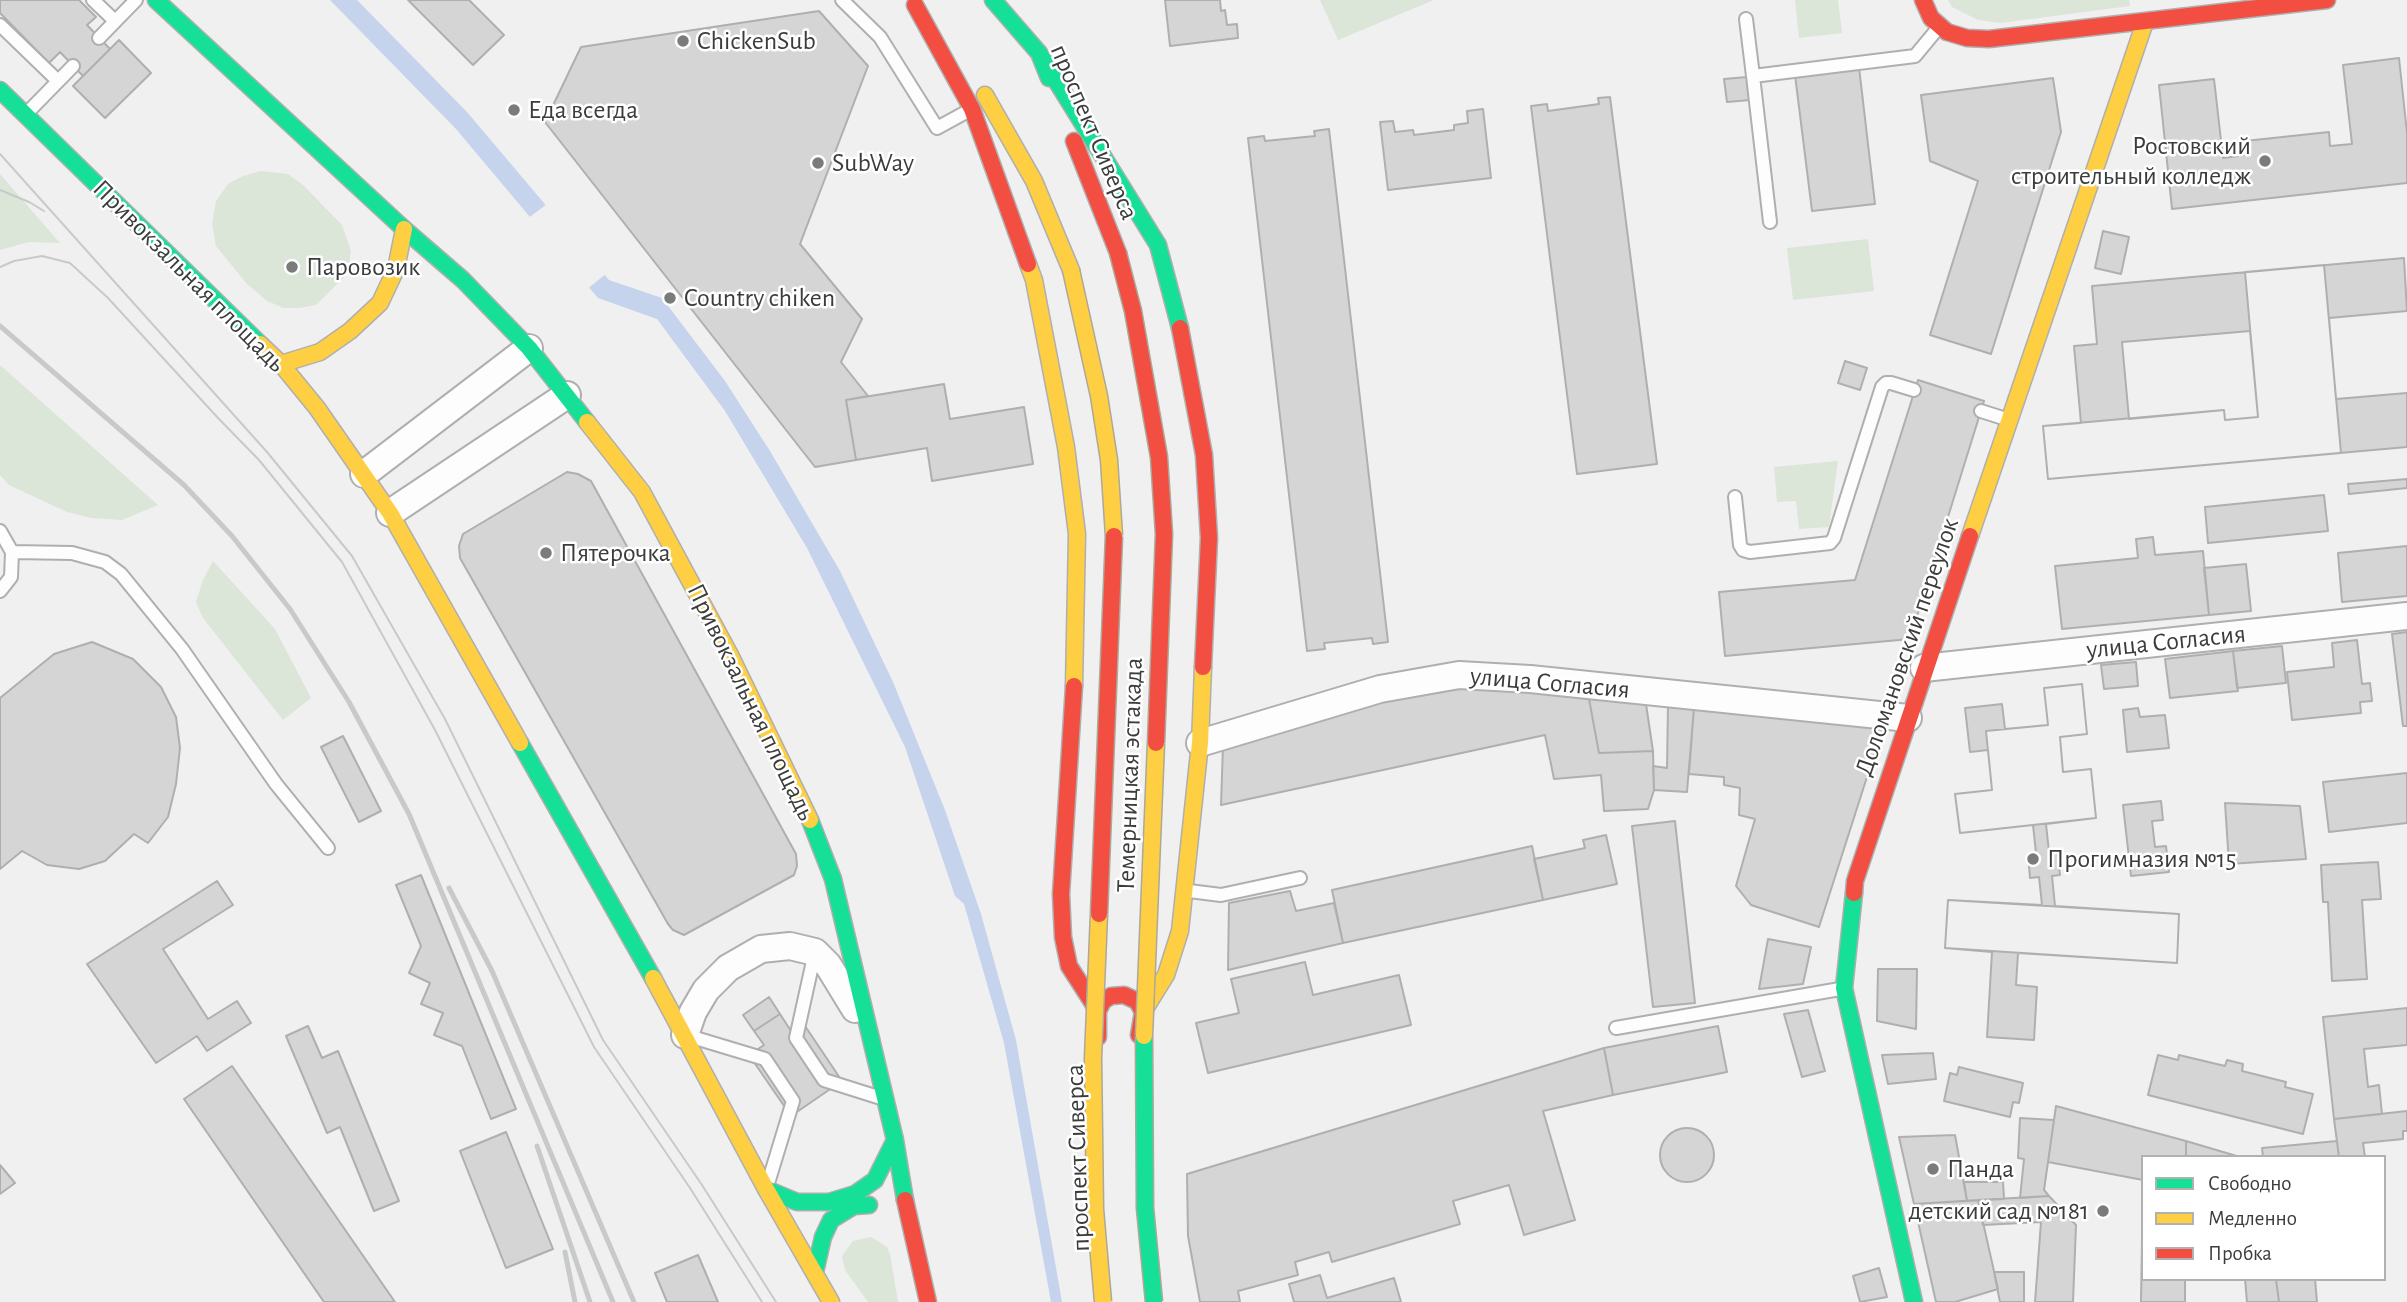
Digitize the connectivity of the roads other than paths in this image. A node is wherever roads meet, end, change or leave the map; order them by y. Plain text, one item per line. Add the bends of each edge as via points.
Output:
1 (93, 0) edge
2 (136, 0) edge
3 (156, 0) edge
4 (842, 0) edge
5 (993, 0) edge
6 (1923, 0) edge
7 (2327, 0) edge
8 (913, 3) edge
9 (2136, 7) dead end
10 (1746, 19) dead end
11 (115, 21) junction
12 (2145, 22) junction
13 (0, 25) edge
14 (1940, 25) junction
15 (2120, 25) junction
16 (99, 38) dead end
17 (1039, 53) junction
18 (73, 66) dead end
19 (1753, 76) junction
20 (58, 81) junction
21 (0, 90) edge
22 (972, 109) junction
23 (25, 115) junction
24 (1770, 222) dead end
25 (404, 229) junction
26 (1118, 253) joint
27 (529, 348) junction
28 (281, 364) junction
29 (1914, 390) dead end
30 (567, 395) junction
31 (1981, 411) dead end
32 (2009, 420) junction
33 (364, 474) junction
34 (1735, 497) dead end
35 (390, 513) junction
36 (0, 531) edge
37 (12, 552) junction
38 (0, 591) edge
39 (2407, 616) edge
40 (1924, 668) junction
41 (1908, 718) junction
42 (1199, 743) junction
43 (328, 848) dead end
44 (1300, 878) dead end
45 (1185, 890) junction
46 (815, 952) junction
47 (1844, 988) junction
48 (1098, 1011) junction
49 (1143, 1012) junction
50 (1616, 1028) dead end
51 (685, 1035) junction
52 (870, 1039) junction
53 (884, 1099) junction
54 (895, 1140) junction
55 (766, 1189) junction
56 (912, 1230) junction
57 (815, 1272) junction
58 (831, 1302) edge
59 (928, 1302) edge
60 (1103, 1302) edge
61 (1111, 1302) edge
62 (1148, 1302) edge
63 (1154, 1302) edge
64 (1914, 1302) edge

1 - 11 lane
2 - 11 lane
3 - 25 main road, Привокзальная площадь
4 - 22 lane via 880,37 937,128
5 - 17 main road, проспект Сиверса
6 - 14 main road via 1931,18
7 - 12 main road
8 - 22 main road
8 - 60 main road, Темерницкая эстакада, bridge via 974,77 1034,181 1071,270 1109,460 1114,536 1093,1058 1095,1209
9 - 15 main road
10 - 19 lane
11 - 16 lane
12 - 15 main road
12 - 32 main road, Доломановский переулок
13 - 20 lane
14 - 15 main road via 1967,38 1989,39
14 - 19 lane via 1915,56
17 - 26 main road, проспект Сиверса
17 - 42 main road via 1148,226 1174,302 1204,455 1209,538
18 - 20 lane
19 - 24 lane
20 - 23 lane
21 - 23 main road, Привокзальная площадь
22 - 48 main road via 1034,280 1066,447 1077,534 1063,937 1069,966
23 - 28 main road, Привокзальная площадь
25 - 27 main road, Привокзальная площадь via 463,280
25 - 28 main road via 396,269 380,303 320,352
26 - 63 main road, Темерницкая эстакада, bridge via 1148,388 1164,534 1143,1062 1145,1209
27 - 30 main road, Привокзальная площадь
27 - 33 street
28 - 33 main road, Привокзальная площадь
29 - 34 lane via 1891,383 1882,387 1830,543 1743,550
30 - 35 street
30 - 52 main road, Привокзальная площадь via 642,492 730,655 808,814 834,880
31 - 32 lane
32 - 40 main road, Доломановский переулок
33 - 35 main road, Привокзальная площадь
35 - 51 main road, Привокзальная площадь
36 - 37 lane
37 - 38 lane via 11,578
37 - 43 lane via 72,553 105,562 121,574
39 - 40 street, улица Согласия
40 - 41 main road, Доломановский переулок
41 - 42 street, улица Согласия via 1459,674 1380,689
41 - 47 main road, Доломановский переулок via 1855,881
42 - 45 main road
44 - 45 lane via 1221,895
45 - 49 main road via 1174,955
46 - 51 street via 790,946 761,949 728,968 706,990
46 - 52 street, Привокзальная площадь via 845,990
46 - 53 lane via 796,1038 824,1080
47 - 50 lane
47 - 64 main road, Доломановский переулок
48 - 49 main road via 1111,996 1124,995 1137,1001
48 - 61 main road, проспект Сиверса via 1102,1210
49 - 62 main road via 1138,1076 1140,1208
51 - 55 main road, Привокзальная площадь
51 - 55 lane via 765,1059 793,1101
52 - 53 main road, Привокзальная площадь
53 - 54 main road, Привокзальная площадь
54 - 55 main road via 875,1180 855,1194 829,1202 797,1202
54 - 56 main road, Привокзальная площадь
55 - 57 main road, Привокзальная площадь
56 - 57 main road via 873,1204 854,1206 831,1220
56 - 59 main road, Привокзальная площадь
57 - 58 main road, Привокзальная площадь

